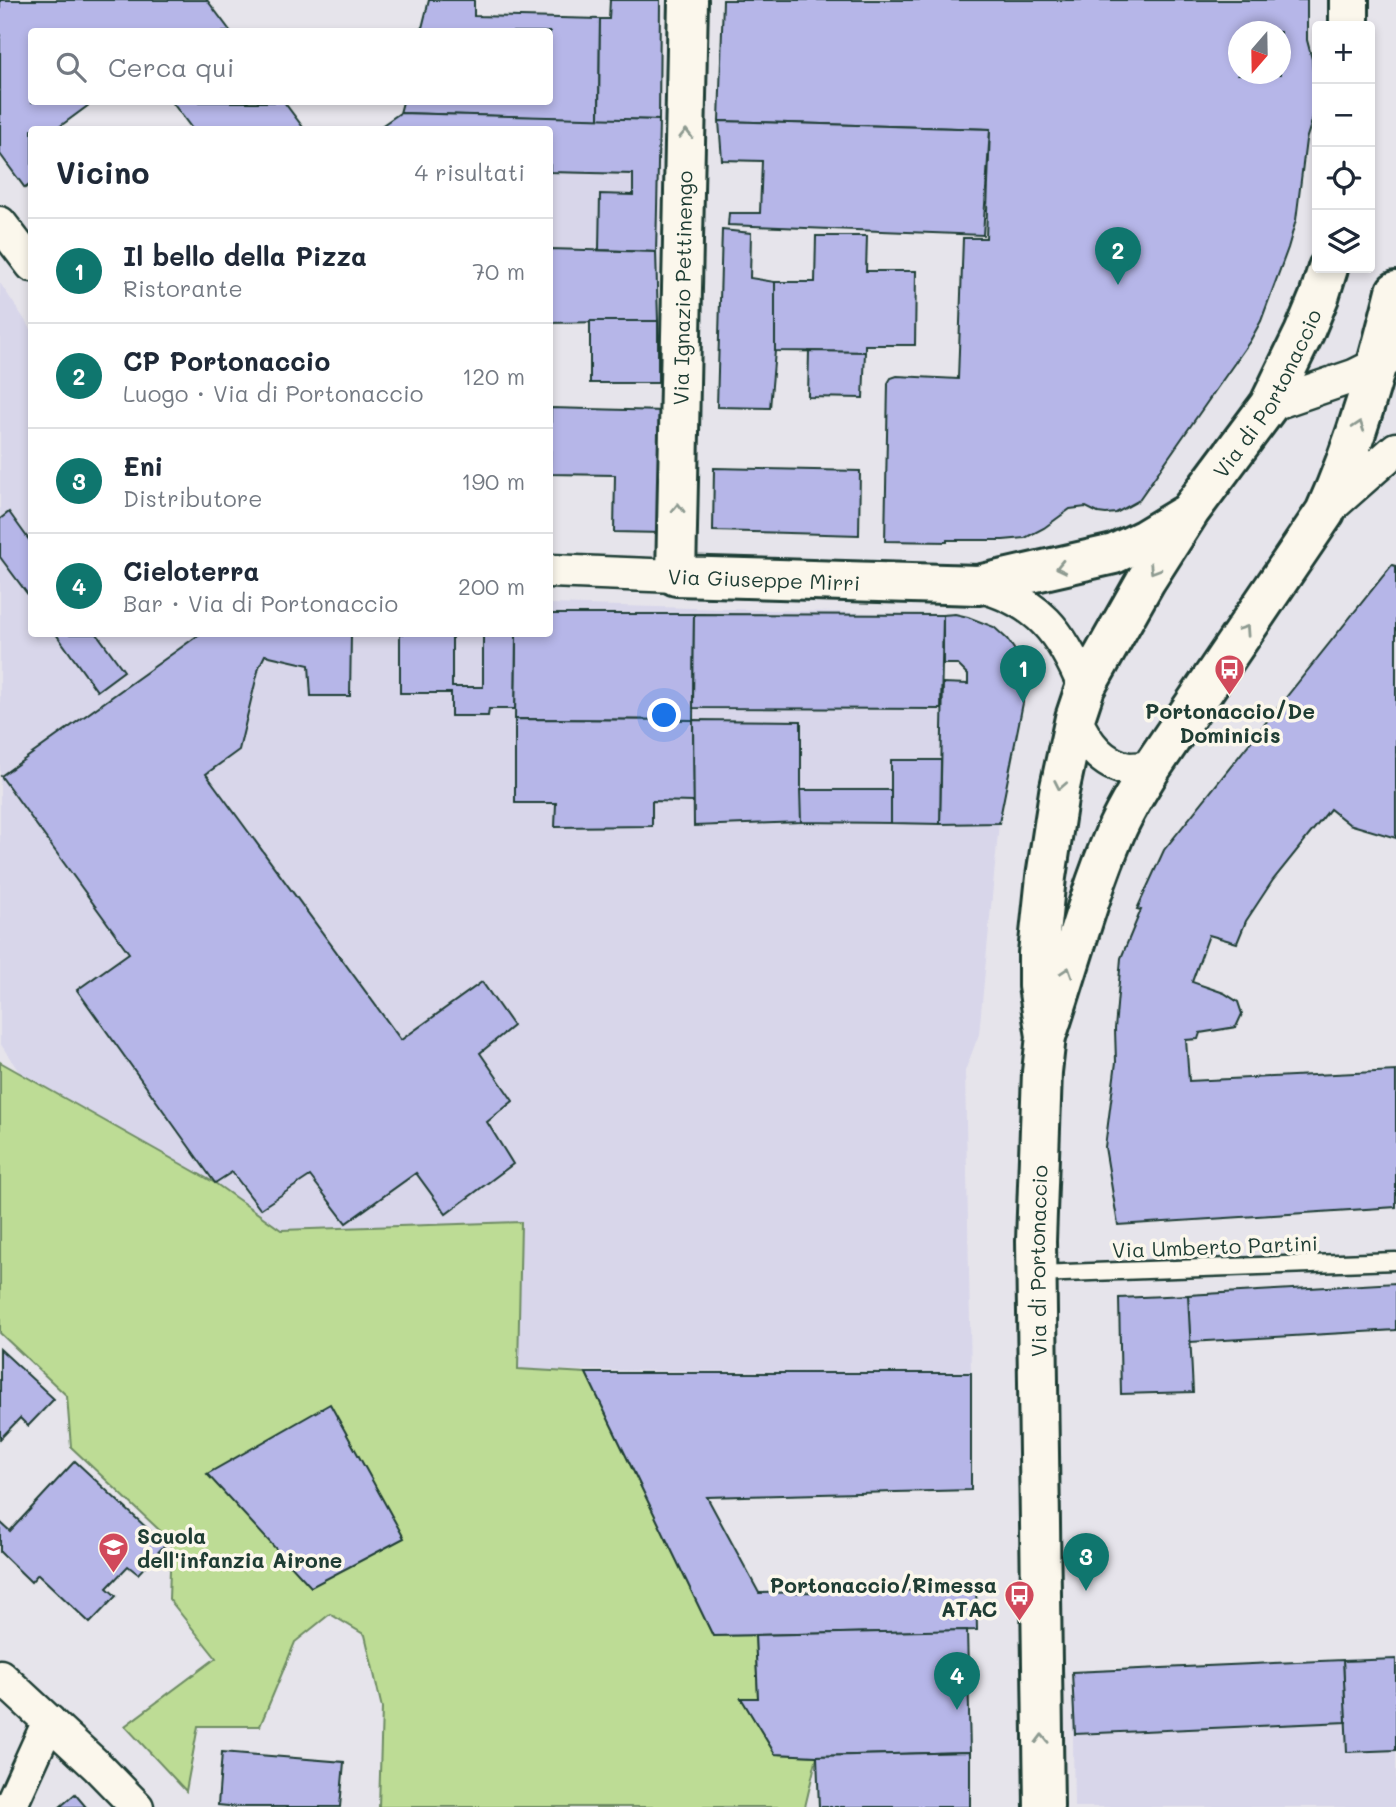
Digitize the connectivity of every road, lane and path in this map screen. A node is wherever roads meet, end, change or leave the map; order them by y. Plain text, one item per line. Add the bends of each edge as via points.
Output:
1 (688, 0) edge
2 (1349, 0) edge
3 (1349, 21) edge
4 (0, 223) edge
5 (28, 260) edge
6 (1326, 273) edge
7 (1396, 291) edge
8 (1386, 360) edge
9 (1269, 405) junction
10 (1396, 449) edge
11 (1190, 511) junction
12 (1325, 512) junction
13 (553, 571) edge
14 (676, 576) junction
15 (978, 585) junction
16 (1080, 703) junction
17 (1152, 767) junction
18 (1046, 1037) junction
19 (1396, 1261) edge
20 (1036, 1274) junction
21 (0, 1676) edge
22 (49, 1721) junction
23 (10, 1807) edge
24 (137, 1807) edge
25 (1044, 1807) edge

14 -> 1 main road, Via Ignazio Pettinengo
2 - 3 main road
4 - 5 street
6 - 9 main road, Via di Portonaccio
7 - 8 main road
8 - 9 street
12 -> 8 main road
9 - 11 main road, Via di Portonaccio
10 - 12 street
11 -> 15 main road, Via Giuseppe Mirri via 1114,554
11 -> 16 main road, Via di Portonaccio via 1146,580
17 -> 12 main road
13 - 14 street, Via Giuseppe Mirri
14 - 15 main road, Via Giuseppe Mirri
15 - 16 street, Via Giuseppe Mirri via 1018,600 1061,639 1073,660
16 - 17 street, Via Giuseppe Mirri via 1081,732 1105,759 1131,769
16 -> 18 main road, Via di Portonaccio via 1061,779 1039,943 1038,986
18 -> 17 main road via 1115,834
18 - 20 main road, Via di Portonaccio
19 - 20 lane, Via Umberto Partini
25 -> 20 main road, Via di Portonaccio
21 - 22 street
22 - 23 street
22 - 24 street

